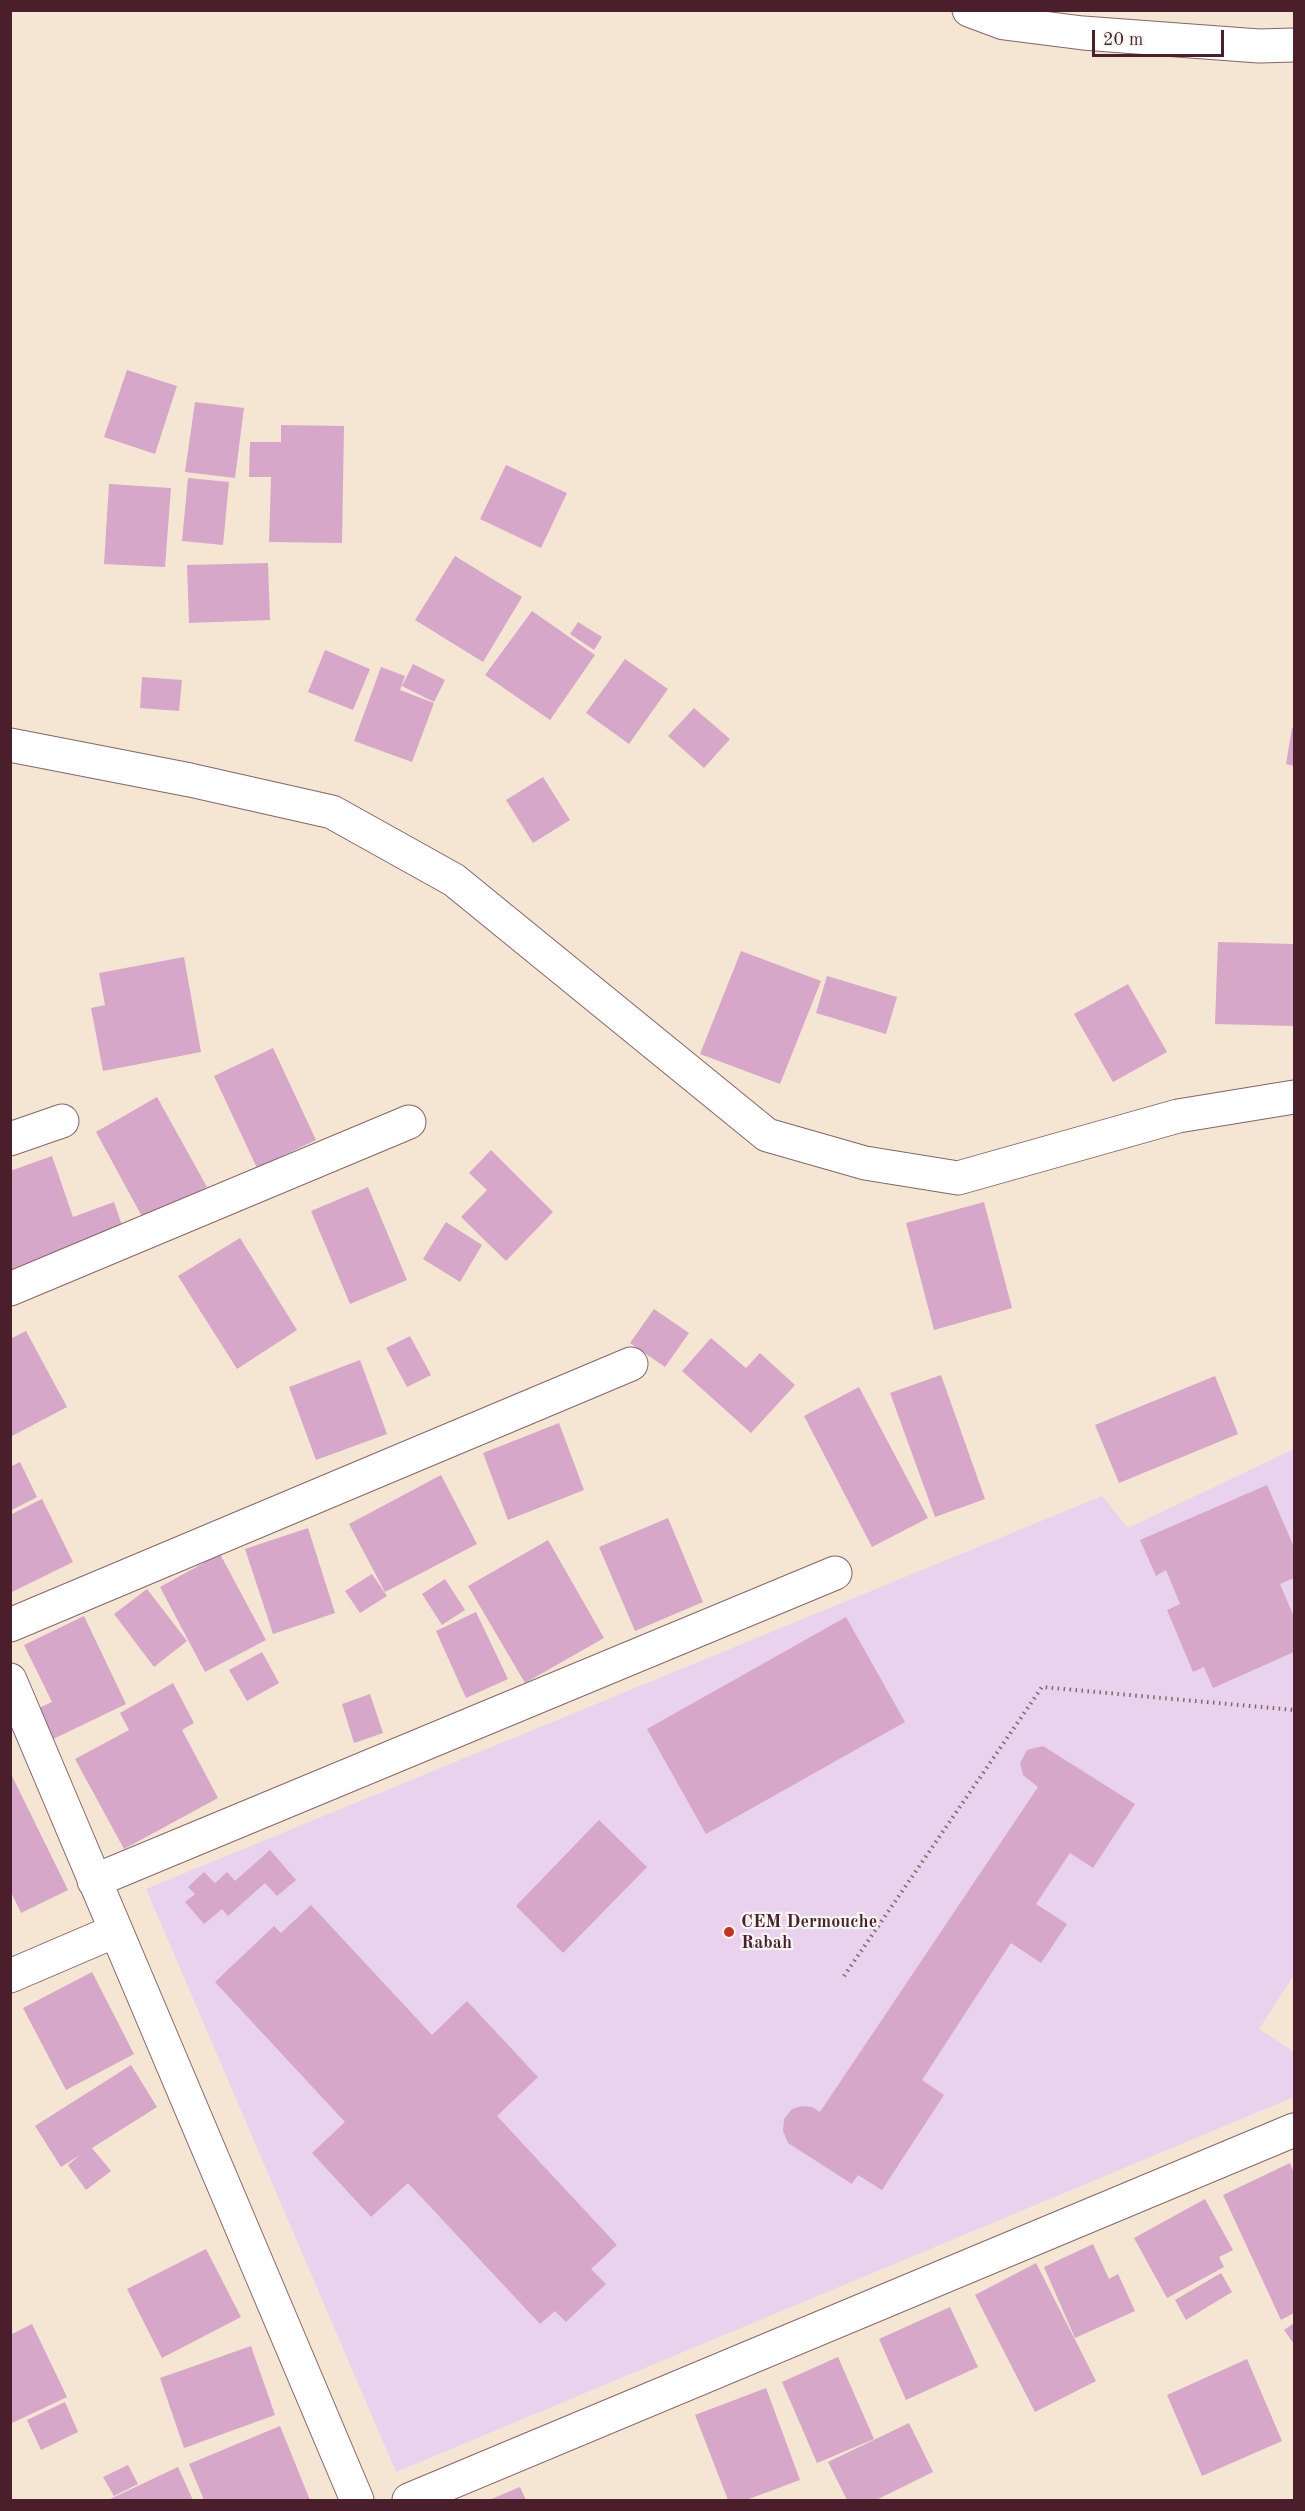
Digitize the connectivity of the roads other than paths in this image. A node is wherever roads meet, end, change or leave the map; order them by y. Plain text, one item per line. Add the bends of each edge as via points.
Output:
1 (969, 10) edge
2 (1294, 45) edge
3 (10, 745) edge
4 (1294, 1097) edge
5 (62, 1121) dead end
6 (409, 1122) dead end
7 (10, 1139) edge
8 (10, 1289) edge
9 (631, 1364) dead end
10 (835, 1573) dead end
11 (10, 1625) edge
12 (10, 1680) edge
13 (94, 1881) junction
14 (115, 1931) junction
15 (10, 1976) edge
16 (1294, 2130) edge
17 (357, 2500) edge
18 (409, 2500) edge

1 - 2 street via 1004,23 1083,33
3 - 4 street via 332,812 454,880 767,1135 865,1163 958,1178 1178,1116
5 - 7 street
6 - 8 street
9 - 11 street
10 - 13 street
12 - 13 street
13 - 14 street
14 - 15 street
14 - 17 street
16 - 18 street

